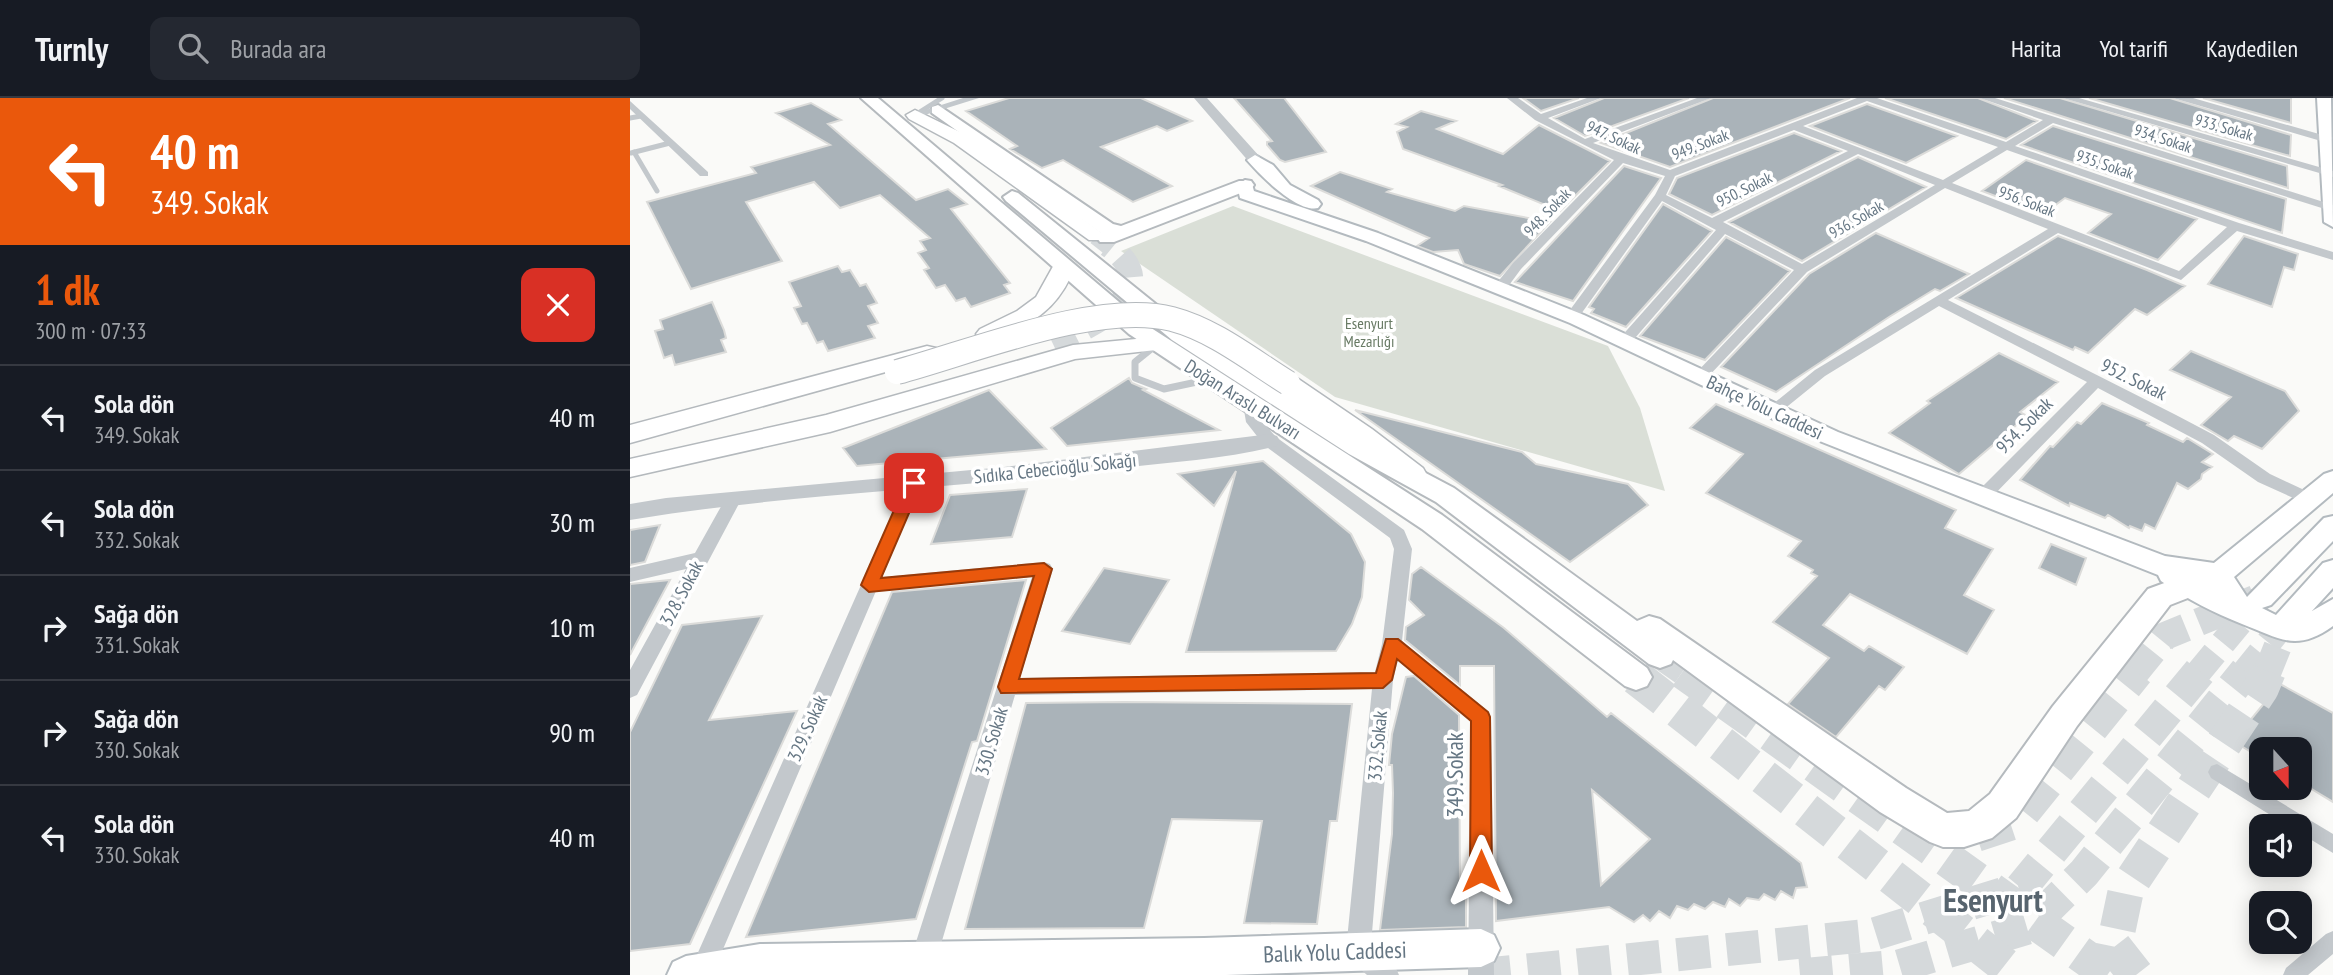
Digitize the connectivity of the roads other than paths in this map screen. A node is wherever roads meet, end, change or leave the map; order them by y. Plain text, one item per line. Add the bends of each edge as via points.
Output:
1 (869, 98) edge
2 (974, 98) edge
3 (1512, 98) edge
4 (1596, 98) edge
5 (1867, 98) edge
6 (1985, 98) edge
7 (2068, 98) edge
8 (2179, 98) edge
9 (2324, 98) edge
10 (1205, 99) edge
11 (1695, 99) edge
12 (630, 104) edge
13 (940, 104) edge
14 (910, 111) junction
15 (635, 117) edge
16 (1539, 118) junction
17 (2052, 119) junction
18 (1794, 126) junction
19 (2329, 139) edge
20 (1586, 142) junction
21 (670, 143) junction
22 (2006, 147) junction
23 (1856, 151) junction
24 (632, 153) edge
25 (1255, 160) junction
26 (1620, 160) junction
27 (704, 174) dead end
28 (1671, 174) junction
29 (2331, 174) edge
30 (1278, 183) junction
31 (1944, 186) junction
32 (657, 191) dead end
33 (1249, 191) junction
34 (1660, 196) junction
35 (2332, 208) edge
36 (2333, 222) edge
37 (2235, 226) junction
38 (1723, 229) junction
39 (2056, 229) junction
40 (1122, 232) junction
41 (1096, 236) tunnel mouth
42 (1372, 237) junction
43 (2333, 256) edge
44 (1072, 259) junction
45 (1101, 268) junction
46 (1802, 269) junction
47 (1499, 289) junction
48 (1937, 300) junction
49 (1571, 318) junction
50 (988, 334) junction
51 (1624, 342) junction
52 (1157, 344) junction
53 (1063, 348) junction
54 (1700, 377) junction
55 (1211, 379) junction
56 (2096, 382) junction
57 (1251, 404) junction
58 (1773, 411) junction
59 (630, 434) edge
60 (630, 441) edge
61 (1270, 441) junction
62 (630, 458) edge
63 (630, 468) edge
64 (1413, 475) junction
65 (2333, 480) edge
66 (914, 483) junction
67 (1982, 497) junction
68 (734, 498) junction
69 (2309, 499) junction
70 (630, 512) edge
71 (2333, 525) edge
72 (699, 559) junction
73 (2162, 566) junction
74 (1548, 569) junction
75 (2333, 570) edge
76 (2218, 574) junction
77 (630, 575) edge
78 (869, 585) junction
79 (2187, 586) junction
80 (2333, 610) edge
81 (2272, 612) junction
82 (1392, 644) junction
83 (1660, 655) tunnel mouth
84 (1636, 677) tunnel mouth
85 (1383, 680) junction
86 (630, 687) edge
87 (1007, 687) junction
88 (2217, 772) dead end
89 (2333, 844) edge
90 (2333, 941) edge
91 (1358, 950) junction
92 (923, 961) junction
93 (1481, 961) edge
94 (696, 974) edge
95 (1386, 975) edge
96 (2293, 975) edge

1 - 44 main road, Doğan Araslı Bulvarı
2 - 13 street
3 - 16 street, 947. Sokak
4 - 16 street
5 - 18 street, 949. Sokak
5 - 22 street, 935. Sokak
6 - 17 street, 934. Sokak
7 - 29 street, 933. Sokak
8 - 19 street
9 - 19 main road
10 - 25 street, Bahçe Yolu Caddesi
11 - 20 street
12 - 15 street
13 - 14 street
13 - 40 main road via 1107,229
14 - 41 highway via 960,139
14 - 44 main road, Doğan Araslı Bulvarı
15 - 21 street
16 - 20 street, 947. Sokak
17 - 22 street, 936. Sokak
17 - 35 street, 934. Sokak
18 - 23 street, 956. Sokak
18 - 28 street, 949. Sokak
19 - 29 main road
20 - 26 street, 947. Sokak
21 - 24 lane
21 - 27 street
22 - 31 street, 936. Sokak
22 - 37 street, 935. Sokak
23 - 31 street, 956. Sokak
23 - 38 street, 950. Sokak via 1715,221
24 - 32 lane
25 - 30 main road, Bahçe Yolu Caddesi
25 - 33 main road
26 - 28 street, 947. Sokak
26 - 47 street, 948. Sokak
28 - 34 street, 949. Sokak
29 - 35 main road
30 - 33 main road via 1275,192
30 - 42 main road, Bahçe Yolu Caddesi
31 - 39 street, 956. Sokak
31 - 46 street, 936. Sokak
33 - 40 main road
33 - 42 main road, Bahçe Yolu Caddesi
33 - 45 main road via 1116,240 1100,255
34 - 38 street
34 - 49 street, 949. Sokak
35 - 36 main road
37 - 39 street, 956. Sokak via 2181,276
37 - 43 street, 935. Sokak
38 - 46 street
38 - 51 street, 950. Sokak
39 - 48 street
40 - 44 main road
42 - 47 main road, Bahçe Yolu Caddesi
44 - 45 main road, Doğan Araslı Bulvarı
44 - 50 highway via 1045,303
44 - 52 main road, Doğan Araslı Bulvarı
45 - 64 main road, Doğan Araslı Bulvarı via 1181,335 1358,448
46 - 54 street, 936. Sokak
47 - 49 main road, Bahçe Yolu Caddesi
48 - 56 street, 952. Sokak
48 - 58 street via 1820,373
49 - 51 main road, Bahçe Yolu Caddesi
50 - 53 highway via 1066,321 1078,325 1082,337
50 - 59 highway
51 - 54 main road, Bahçe Yolu Caddesi
52 - 53 highway
52 - 55 main road, Doğan Araslı Bulvarı
52 - 55 lane via 1135,362 1135,378 1153,390
53 - 62 highway
53 - 63 highway via 830,423
54 - 58 main road, Bahçe Yolu Caddesi
55 - 57 main road, Doğan Araslı Bulvarı
56 - 67 street, 954. Sokak
56 - 69 street, 952. Sokak via 2172,419 2264,478
57 - 61 street, 332. Sokak via 1254,422
57 - 84 main road, Doğan Araslı Bulvarı via 1432,522
58 - 67 main road, Bahçe Yolu Caddesi
60 - 64 highway, bridge via 1083,319 1140,314 1203,331 1289,383
61 - 66 street, Sıdıka Cebecioğlu Sokağı
61 - 82 street, 332. Sokak via 1398,535 1403,549
64 - 74 main road, Doğan Araslı Bulvarı
65 - 69 main road
66 - 68 street, Sıdıka Cebecioğlu Sokağı
66 - 78 street, 329. Sokak
67 - 73 main road, Bahçe Yolu Caddesi
68 - 70 street, Sıdıka Cebecioğlu Sokağı
68 - 72 street, 328. Sokak
69 - 76 main road
71 - 81 main road
72 - 77 street
72 - 86 street, 328. Sokak
73 - 76 main road, Bahçe Yolu Caddesi
73 - 79 main road, Bahçe Yolu Caddesi
74 - 79 main road via 1602,596 1893,800 1944,830 1979,826 2003,806 2065,716 2159,597
74 - 83 main road, Doğan Araslı Bulvarı
75 - 81 main road
76 - 79 main road
76 - 81 main road via 2228,595
78 - 87 street, 330. Sokak via 1044,569
78 - 94 street, 329. Sokak
79 - 81 main road, Bahçe Yolu Caddesi via 2208,599
80 - 81 main road via 2315,625 2291,631
82 - 85 street, 332. Sokak
82 - 93 street, 349. Sokak via 1481,717
85 - 87 street
85 - 91 street, 332. Sokak
87 - 92 street, 330. Sokak
88 - 89 street
90 - 96 street
91 - 92 main road, Balık Yolu Caddesi
91 - 93 main road, Balık Yolu Caddesi
91 - 95 street
92 - 94 main road, Balık Yolu Caddesi via 760,963

